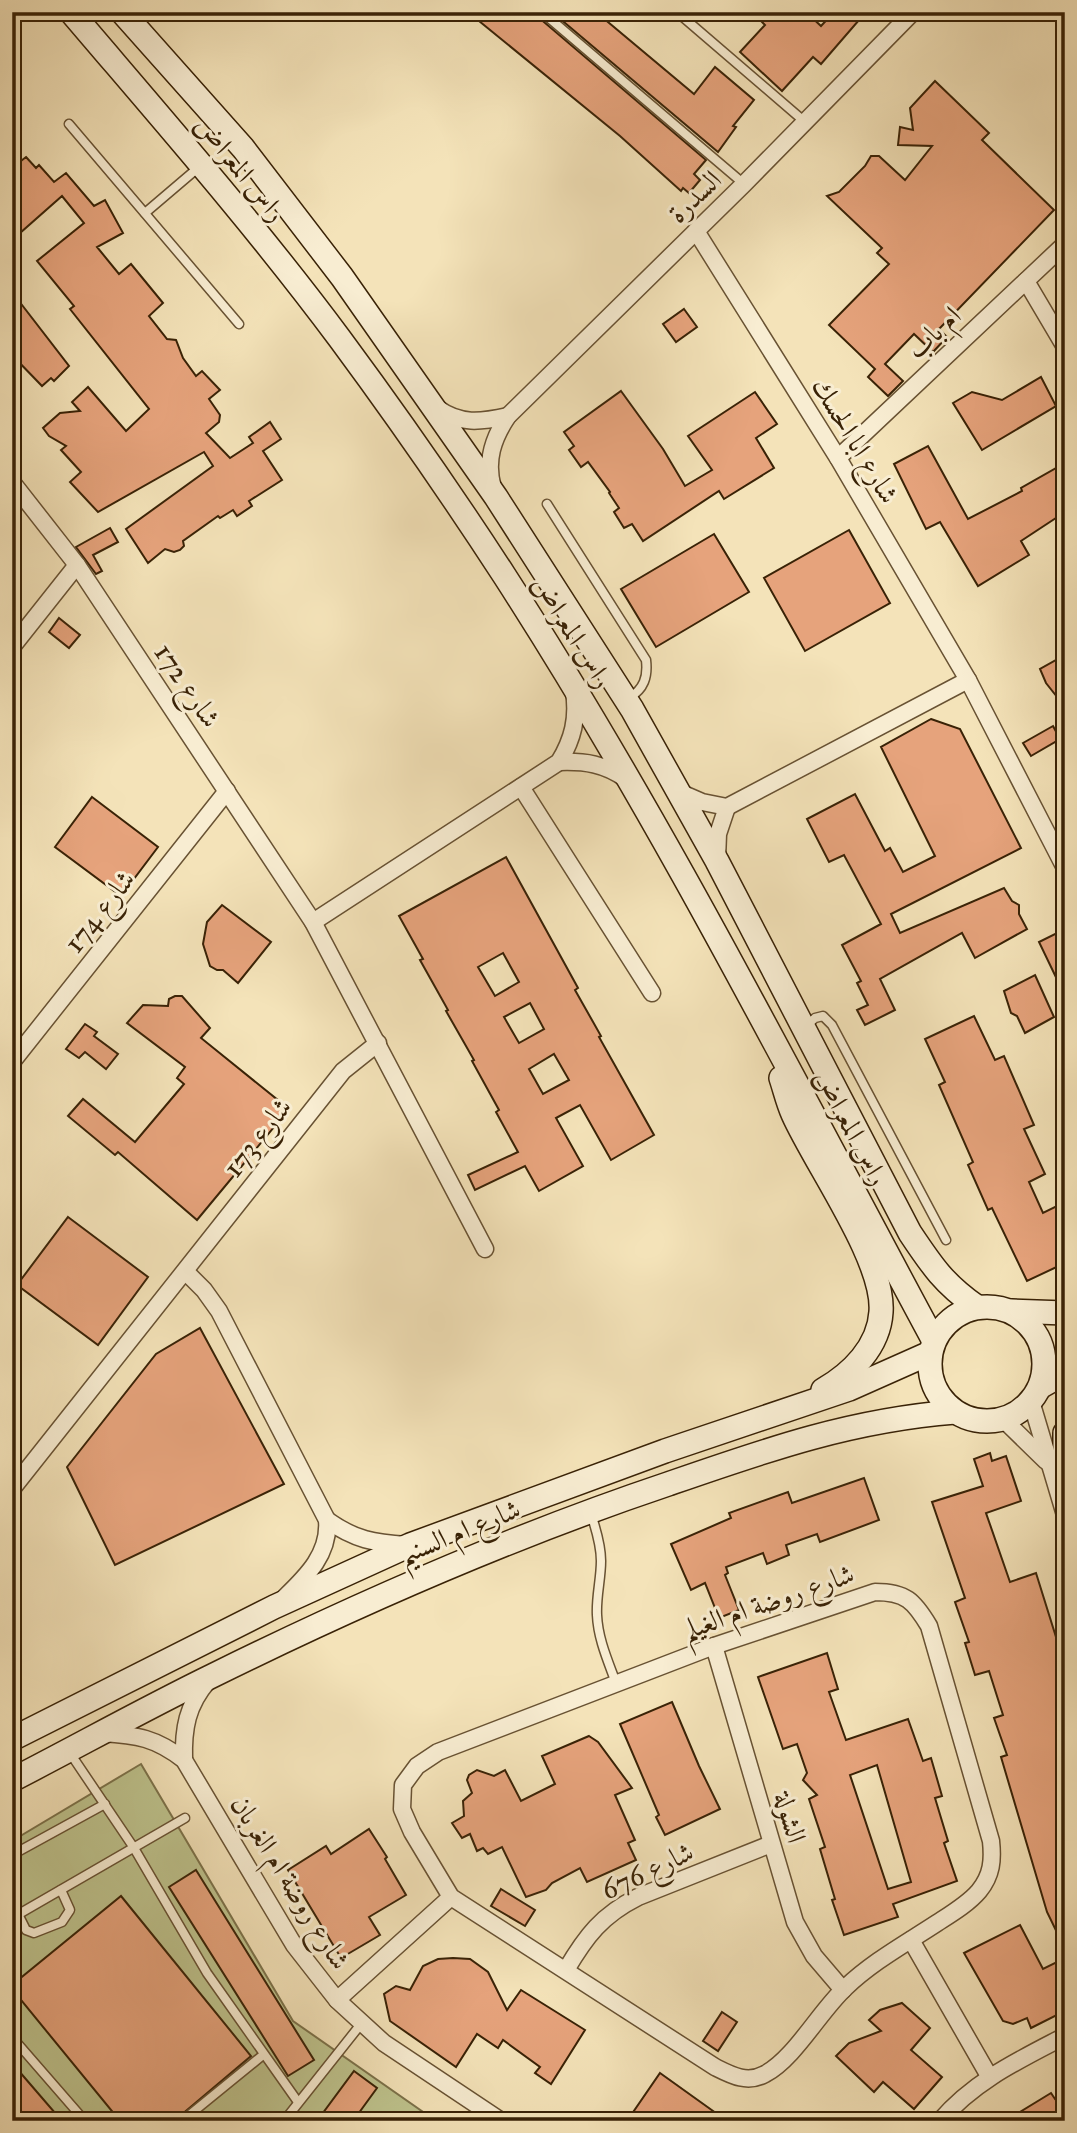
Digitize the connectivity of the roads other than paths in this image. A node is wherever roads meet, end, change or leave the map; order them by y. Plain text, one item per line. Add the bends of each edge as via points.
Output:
1 (71, 12) edge
2 (122, 12) edge
3 (542, 12) edge
4 (677, 12) edge
5 (913, 12) edge
6 (805, 122) junction
7 (69, 124) dead end
8 (201, 165) junction
9 (744, 184) junction
10 (145, 213) junction
11 (696, 230) junction
12 (1065, 244) edge
13 (1026, 281) junction
14 (239, 324) dead end
15 (1065, 347) edge
16 (432, 404) junction
17 (508, 416) junction
18 (838, 458) junction
19 (12, 482) edge
20 (496, 497) junction
21 (547, 504) dead end
22 (77, 565) junction
23 (12, 646) edge
24 (968, 680) junction
25 (573, 686) junction
26 (626, 699) junction
27 (559, 762) junction
28 (632, 784) junction
29 (521, 787) junction
30 (227, 791) junction
31 (679, 792) junction
32 (727, 807) junction
33 (718, 861) junction
34 (1065, 869) edge
35 (313, 922) junction
36 (652, 993) dead end
37 (804, 1028) junction
38 (767, 1032) junction
39 (378, 1043) junction
40 (12, 1062) edge
41 (946, 1240) dead end
42 (485, 1249) dead end
43 (186, 1272) junction
44 (977, 1307) junction
45 (1012, 1311) junction
46 (1065, 1313) edge
47 (932, 1347) junction
48 (1065, 1373) edge
49 (1036, 1394) junction
50 (955, 1412) junction
51 (782, 1413) junction
52 (1003, 1419) junction
53 (1065, 1433) edge
54 (1056, 1465) edge
55 (12, 1489) edge
56 (590, 1511) junction
57 (1065, 1515) edge
58 (327, 1520) junction
59 (410, 1545) junction
60 (274, 1607) junction
61 (714, 1646) junction
62 (213, 1675) junction
63 (616, 1683) junction
64 (102, 1733) junction
65 (12, 1739) edge
66 (68, 1751) junction
67 (184, 1760) junction
68 (12, 1780) edge
69 (105, 1804) junction
70 (185, 1818) dead end
71 (771, 1844) junction
72 (134, 1848) junction
73 (12, 1855) edge
74 (61, 1890) junction
75 (451, 1897) junction
76 (15, 1916) edge
77 (911, 1940) junction
78 (566, 1970) junction
79 (843, 1990) junction
80 (337, 2000) junction
81 (361, 2024) junction
82 (1065, 2036) edge
83 (12, 2037) edge
84 (263, 2055) junction
85 (989, 2076) junction
86 (298, 2102) junction
87 (85, 2121) edge
88 (182, 2121) edge
89 (284, 2121) edge
90 (501, 2121) edge
91 (940, 2121) edge

1 - 8 street, راس المعراض
2 - 16 street, راس المعراض via 243,148
3 - 9 lane
4 - 6 lane
5 - 6 street, السدرة
6 - 9 street, السدرة
7 - 10 lane
8 - 10 lane
8 - 25 street, راس المعراض via 338,337 489,553
9 - 11 street, السدرة
10 - 14 lane
11 - 17 street, السدرة
11 - 18 street, شارع ابا الحسك
12 - 13 street, ام باب
13 - 15 street
13 - 18 street, ام باب
16 - 17 street via 467,422
16 - 20 street, راس المعراض
17 - 20 street, السدرة via 492,447 491,481
18 - 24 street, شارع ابا الحسك
19 - 22 street, شارع 172
20 - 26 street, راس المعراض
21 - 26 lane via 646,660 646,680
22 - 23 street
22 - 30 street, شارع 172
24 - 32 street
24 - 34 street, شارع ابا الحسك
25 - 27 street via 575,725
25 - 28 street, راس المعراض
26 - 31 street, راس المعراض
27 - 28 street via 598,764
27 - 29 street
28 - 38 street, راس المعراض
29 - 35 street
29 - 36 street
30 - 35 street, شارع 172
30 - 40 street, شارع 174
31 - 32 street
31 - 33 street, راس المعراض
32 - 33 street via 718,834
33 - 37 street, راس المعراض
35 - 39 street, شارع 172
37 - 41 lane via 824,1016 832,1025
37 - 44 street, راس المعراض via 911,1233 954,1291
38 - 47 street, راس المعراض
38 - 51 street via 792,1113 864,1251 881,1301 878,1330 854,1367
39 - 42 street, شارع 172
39 - 43 street, شارع 173 via 343,1071
43 - 55 street, شارع 173
43 - 58 street via 219,1311
44 - 45 street
44 - 47 street via 951,1318
45 - 46 street
45 - 49 street via 1037,1335 1044,1361
47 - 50 street via 934,1386
47 - 51 street, شارع ام السنيم via 880,1377
48 - 49 street
49 - 52 street
49 - 54 street
50 - 52 street via 987,1422
50 - 56 street, شارع ام السنيم via 911,1415 812,1436
51 - 59 street, شارع ام السنيم
52 - 54 street
53 - 54 street
54 - 57 street
56 - 62 street, شارع ام السنيم via 384,1594
56 - 63 lane via 601,1559 598,1626
58 - 59 street via 355,1538
58 - 60 street via 326,1540 317,1562
59 - 60 street, شارع ام السنيم
60 - 65 street, شارع ام السنيم
61 - 63 street, شارع روضة ام الغيلم
61 - 71 street, الشولة
61 - 77 street, شارع روضة ام الغيلم via 875,1592 906,1596 918,1609 929,1626 992,1841 993,1860 990,1875 978,1892
62 - 64 street, شارع ام السنيم
62 - 67 street via 188,1712
63 - 75 street, شارع روضة ام الغيلم via 438,1752 416,1766 403,1785 402,1809
64 - 66 street, شارع ام السنيم
64 - 67 street, شارع روضة ام الغربان via 152,1740
66 - 68 street, شارع ام السنيم
66 - 69 lane
67 - 80 street, شارع روضة ام الغربان via 294,1945
69 - 72 lane
69 - 73 lane
70 - 72 lane
71 - 78 street, شارع 676 via 620,1906 583,1941
71 - 79 street, الشولة via 799,1930
72 - 74 lane
72 - 84 lane via 207,1973
74 - 76 lane
74 - 76 lane via 70,1910 62,1922 34,1933
75 - 78 street, شارع روضة ام الغيلم
75 - 80 street
77 - 79 street, شارع روضة ام الغيلم
77 - 85 street
78 - 79 street, شارع روضة ام الغيلم via 736,2078 753,2079 781,2062
80 - 81 street, شارع روضة ام الغربان
81 - 86 lane
81 - 90 street, شارع روضة ام الغربان
82 - 85 street
83 - 87 lane
84 - 86 lane
84 - 88 lane
85 - 91 street
86 - 89 lane

